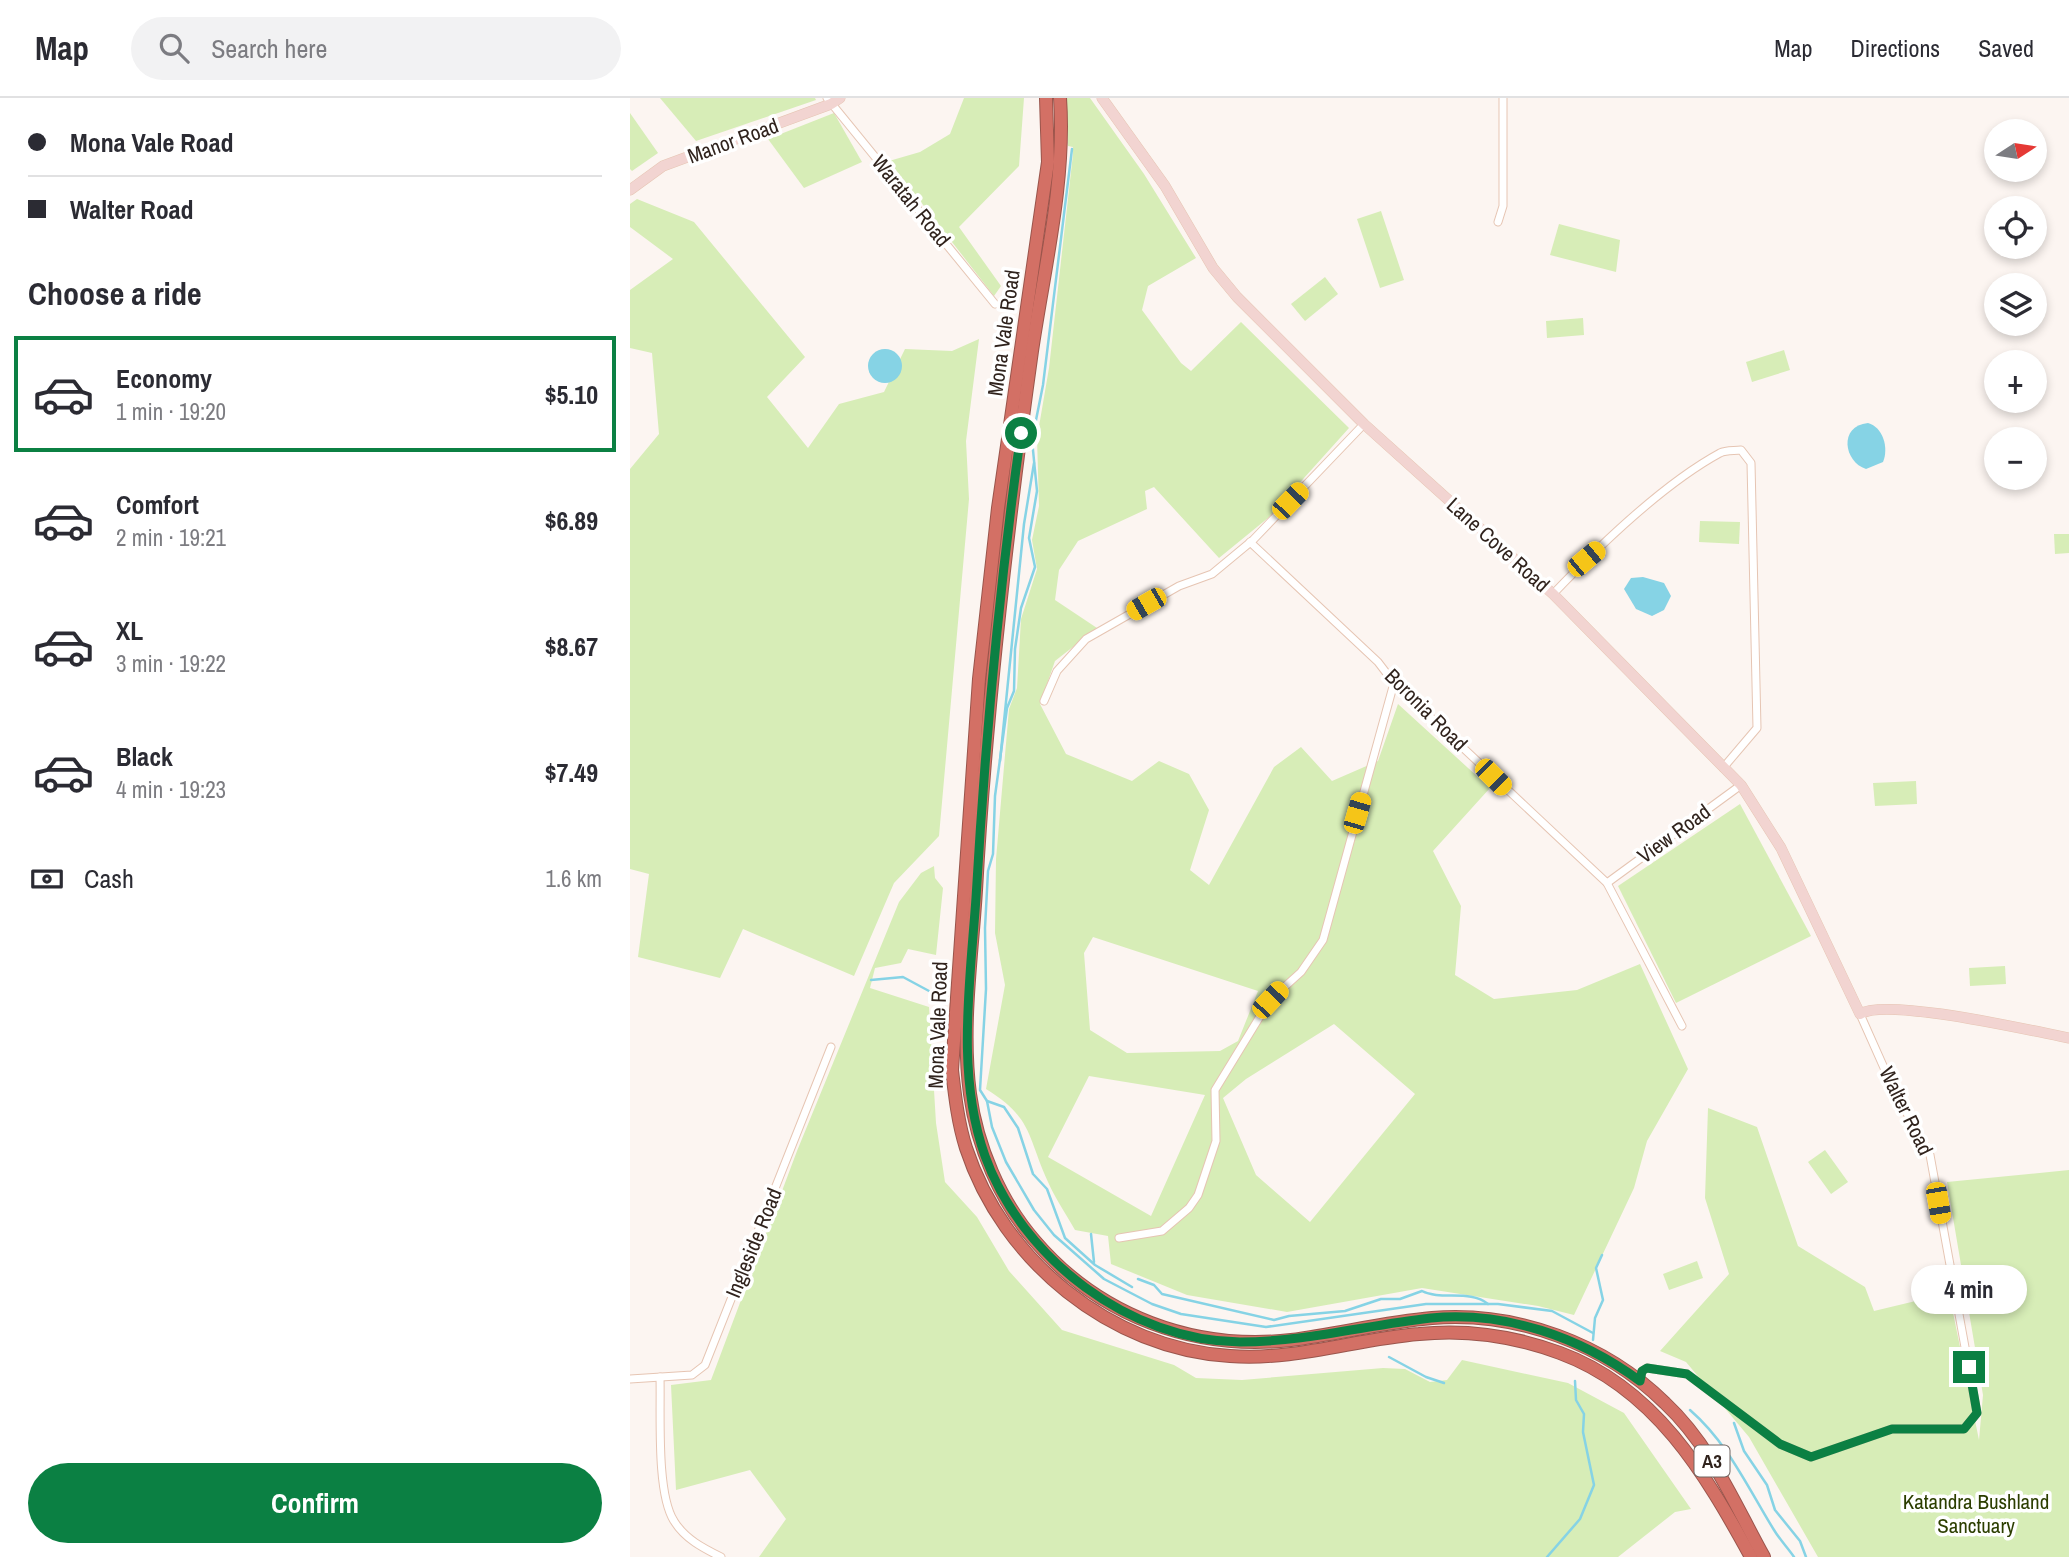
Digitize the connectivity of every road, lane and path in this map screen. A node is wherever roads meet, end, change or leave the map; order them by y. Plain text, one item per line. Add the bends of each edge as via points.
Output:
1 (1046, 98) edge
2 (1060, 98) edge
3 (1101, 98) edge
4 (1503, 98) edge
5 (833, 100) edge
6 (631, 187) edge
7 (1498, 222) dead end
8 (995, 304) dead end
9 (1364, 424) junction
10 (1250, 542) junction
11 (1553, 594) junction
12 (1394, 683) junction
13 (1044, 701) dead end
14 (1723, 768) junction
15 (1741, 785) junction
16 (1607, 883) junction
17 (1860, 1014) junction
18 (1682, 1026) dead end
19 (2069, 1038) edge
20 (831, 1046) dead end
21 (1119, 1238) dead end
22 (660, 1377) junction
23 (630, 1379) edge
24 (1640, 1381) junction
25 (721, 1557) edge
26 (1751, 1557) edge
27 (1764, 1557) edge

1 - 26 highway, Mona Vale Road / A3 via 1048,162 998,508 979,679 952,1070 960,1120 978,1177 1006,1226 1051,1278 1102,1318 1167,1345 1230,1356 1294,1354 1418,1334 1485,1333 1576,1360 1634,1396 1676,1436 1716,1493
2 - 24 highway, Mona Vale Road / A3 via 1058,171 1009,511 982,776 968,1040 970,1095 985,1156 1006,1201 1034,1240 1064,1270 1093,1294 1140,1319 1185,1335 1236,1342 1287,1340 1433,1318 1513,1322 1598,1354
3 - 9 street, Lane Cove Road via 1165,186 1213,268
4 - 7 street via 1503,206
5 - 6 street, Manor Road via 663,166
5 - 8 street, Waratah Road
9 - 10 street
9 - 11 street, Lane Cove Road
10 - 12 street, Boronia Road via 1378,662
10 - 13 street via 1212,574 1168,592 1086,639 1057,671
11 - 14 street, Lane Cove Road
11 - 14 street via 1586,559 1677,482 1723,452 1741,450 1751,463 1757,728
12 - 16 street, Boronia Road
12 - 21 street via 1323,940 1301,972 1270,1000 1215,1090 1216,1141 1198,1195 1162,1231
14 - 15 street, Lane Cove Road
15 - 16 street, View Road
15 - 17 street, Lane Cove Road via 1782,848
16 - 18 street, Boronia Road
17 - 19 street via 1922,1011
17 - 24 street, Walter Road via 1930,1155 1977,1413 1964,1429 1892,1429 1811,1457 1780,1444 1687,1374 1647,1368
20 - 22 street, Ingleside Road via 705,1364 692,1375
22 - 23 street, Ingleside Road
22 - 25 street via 664,1490 669,1512 691,1540
24 - 27 highway, Mona Vale Road / A3 via 1677,1415 1706,1452

